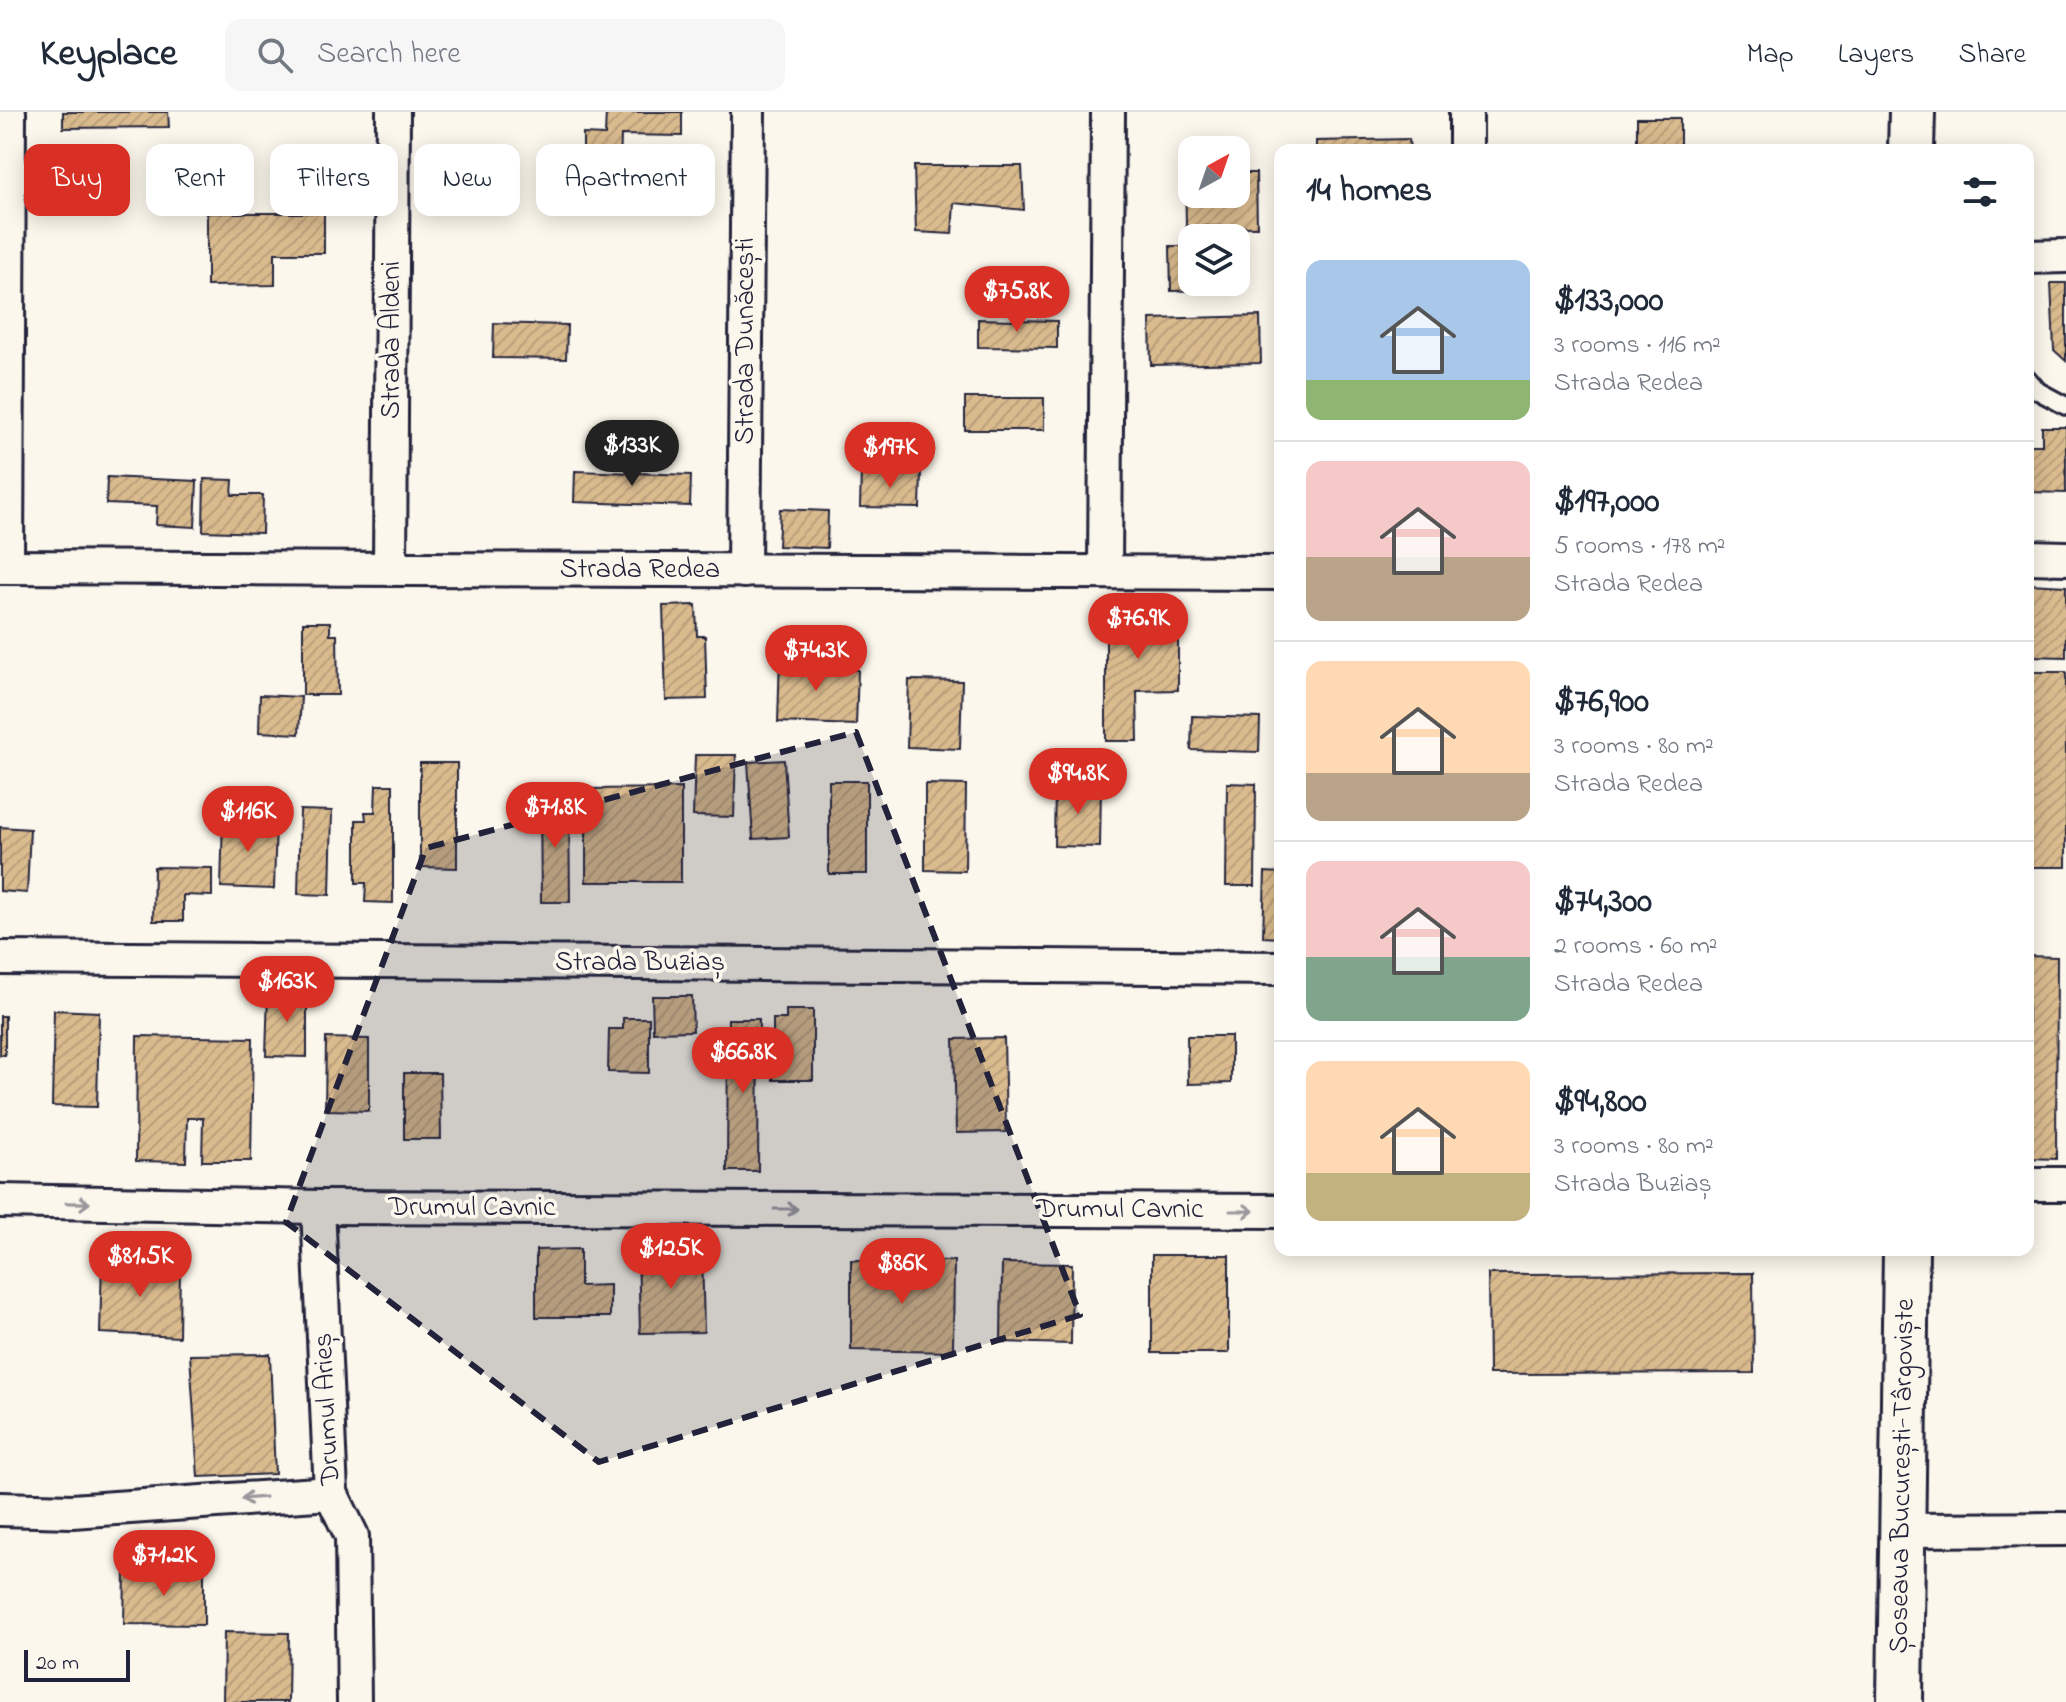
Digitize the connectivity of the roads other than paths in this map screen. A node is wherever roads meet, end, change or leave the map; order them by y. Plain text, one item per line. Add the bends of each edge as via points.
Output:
1 (9, 112) edge
2 (393, 112) edge
3 (748, 112) edge
4 (1108, 112) edge
5 (1466, 112) edge
6 (1912, 112) edge
7 (1466, 144) edge
8 (1911, 144) edge
9 (2066, 256) edge
10 (2034, 257) edge
11 (2034, 386) edge
12 (2066, 406) edge
13 (2034, 557) edge
14 (2066, 558) edge
15 (3, 567) edge
16 (390, 569) junction
17 (744, 571) junction
18 (1105, 572) junction
19 (1274, 573) edge
20 (0, 958) edge
21 (1274, 968) edge
22 (2034, 1184) edge
23 (2066, 1184) edge
24 (0, 1201) edge
25 (318, 1207) junction
26 (1274, 1211) edge
27 (1906, 1256) edge
28 (331, 1493) junction
29 (0, 1509) edge
30 (2066, 1529) edge
31 (1902, 1530) junction
32 (354, 1702) edge
33 (1900, 1702) edge

1 - 15 street
2 - 16 street, Strada Aldeni
3 - 17 street, Strada Dunăcești
4 - 18 street
5 - 7 street
6 - 8 main road
9 - 10 street
11 - 12 lane
13 - 14 street
15 - 16 street, Strada Redea
16 - 17 street, Strada Redea
17 - 18 street, Strada Redea
18 - 19 street, Strada Redea
20 - 21 street, Strada Buziaș
22 - 23 street
24 -> 25 street, Drumul Cavnic
25 -> 26 street, Drumul Cavnic
25 - 28 street, Drumul Arieș
27 - 31 main road, Șoseaua București-Târgoviște
28 -> 29 street via 72,1511
28 - 32 street, Drumul Arieș via 352,1536
30 - 31 street
31 - 33 main road, Șoseaua București-Târgoviște

